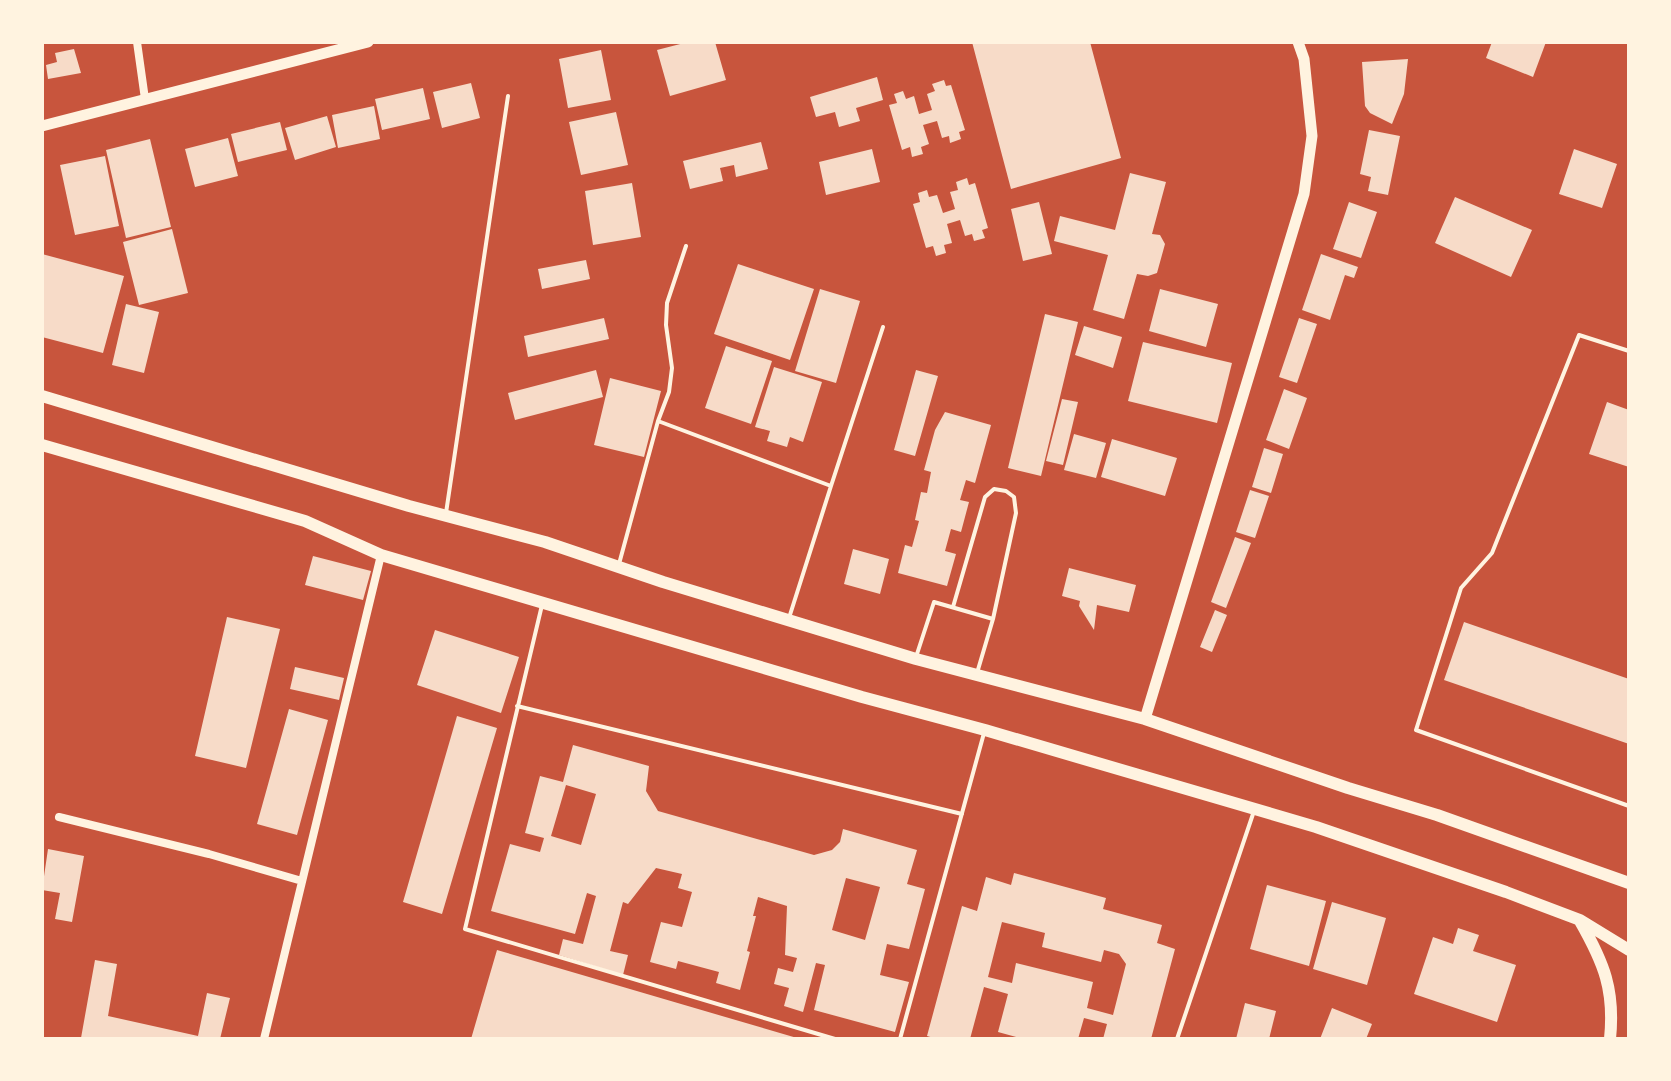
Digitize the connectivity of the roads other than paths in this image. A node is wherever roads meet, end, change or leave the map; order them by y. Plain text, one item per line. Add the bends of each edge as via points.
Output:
1 (137, 42) edge
2 (368, 42) edge
3 (1298, 42) edge
4 (508, 96) dead end
5 (145, 99) junction
6 (42, 126) edge
7 (686, 246) dead end
8 (883, 327) dead end
9 (1629, 351) edge
10 (42, 396) edge
11 (658, 421) junction
12 (42, 445) edge
13 (831, 486) junction
14 (446, 516) junction
15 (381, 555) junction
16 (618, 567) junction
17 (542, 603) junction
18 (953, 607) junction
19 (993, 619) junction
20 (788, 620) junction
21 (916, 659) junction
22 (977, 675) junction
23 (517, 706) junction
24 (1145, 719) junction
25 (985, 730) junction
26 (1629, 806) edge
27 (1254, 811) junction
28 (962, 814) junction
29 (59, 817) dead end
30 (302, 881) junction
31 (1629, 883) edge
32 (1580, 920) junction
33 (1629, 950) edge
34 (264, 1039) edge
35 (835, 1039) edge
36 (900, 1039) edge
37 (1177, 1039) edge
38 (1610, 1039) edge

1 - 5 street
2 - 5 street
3 - 24 street via 1312,136 1304,194
4 - 14 lane
5 - 6 street
7 - 11 lane via 667,303 672,368
8 - 13 lane
9 - 26 lane via 1579,335 1492,553 1461,588 1416,730
10 - 14 main road
11 - 13 lane
11 - 16 lane
12 - 15 main road via 305,521
13 - 20 lane
14 - 16 main road
15 - 17 main road
15 - 30 street
16 - 20 main road
17 - 23 lane
17 - 25 main road
18 - 19 lane
18 - 19 lane via 985,497 994,489 1006,491 1014,497 1016,513
18 - 21 lane via 934,602
19 - 22 lane
20 - 21 main road
21 - 22 main road
22 - 24 main road
23 - 28 lane
23 - 35 lane via 465,929
24 - 31 main road
25 - 27 main road
25 - 28 lane
27 - 32 main road via 1316,827
27 - 37 lane
28 - 36 lane
29 - 30 street
30 - 34 street
32 - 33 main road
32 - 38 main road via 1609,982

